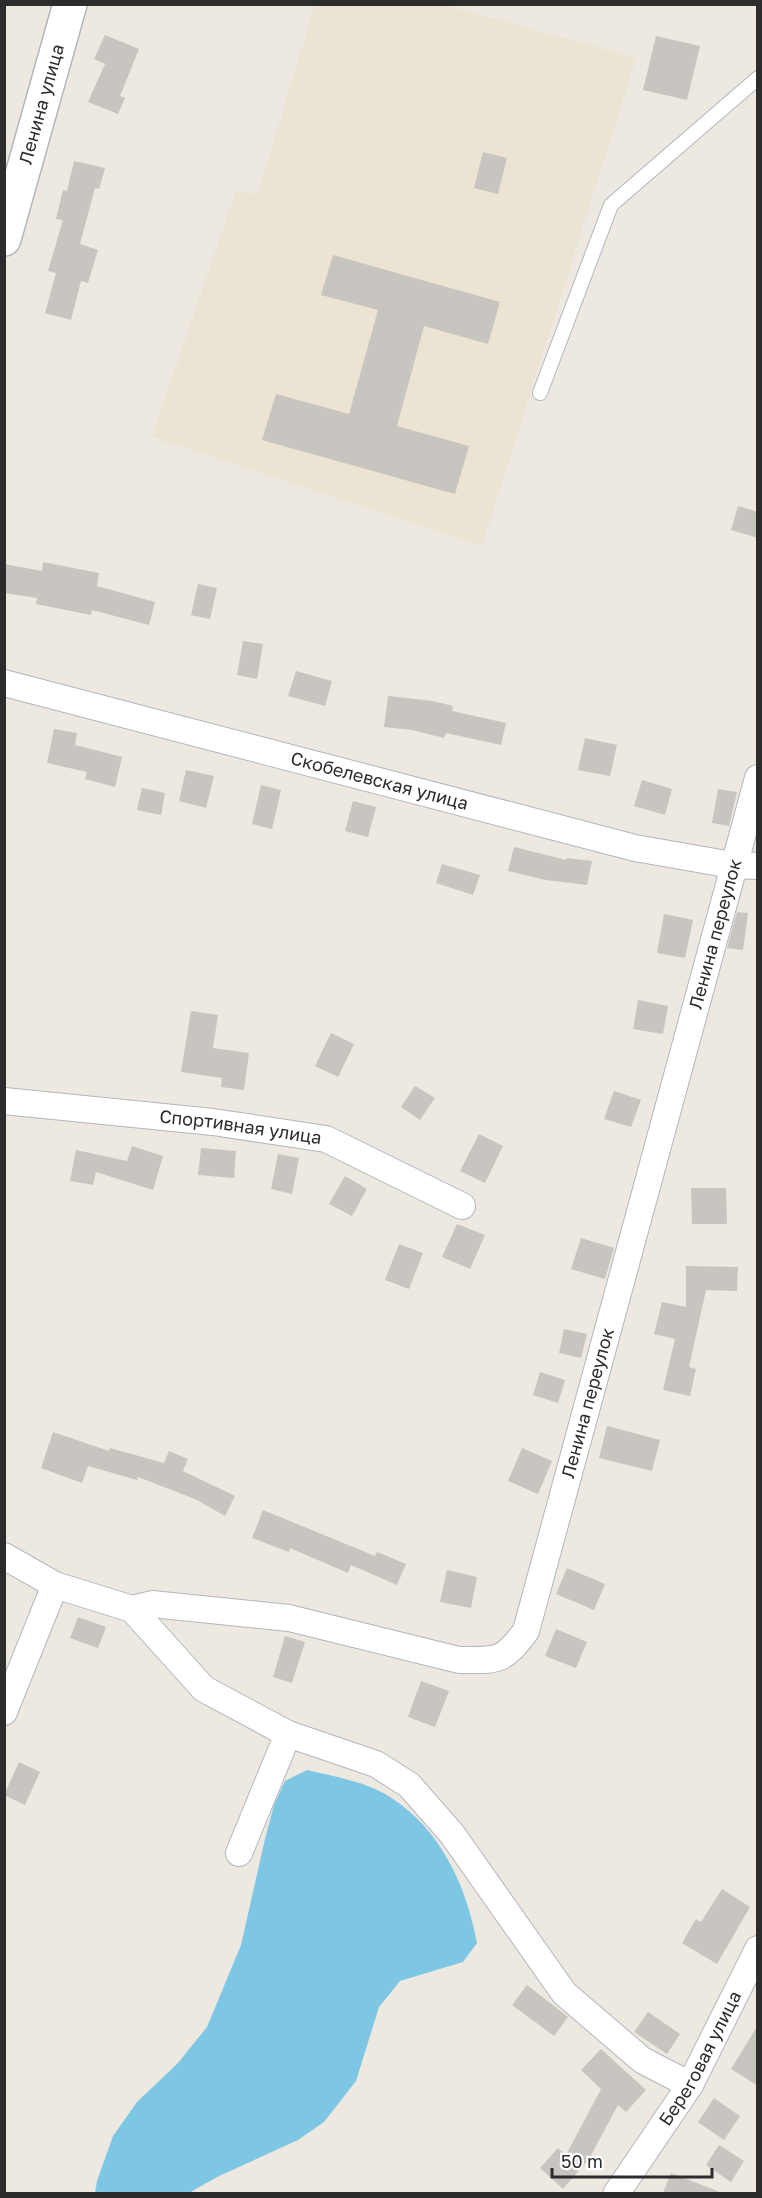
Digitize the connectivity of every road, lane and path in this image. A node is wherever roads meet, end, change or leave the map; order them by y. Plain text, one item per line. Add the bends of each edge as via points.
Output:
1 (70, 4) edge
2 (758, 78) edge
3 (4, 239) edge
4 (540, 393) dead end
5 (4, 683) edge
6 (758, 778) edge
7 (732, 865) junction
8 (758, 866) edge
9 (4, 1101) edge
10 (462, 1206) dead end
11 (4, 1556) edge
12 (54, 1586) junction
13 (132, 1609) junction
14 (4, 1712) edge
15 (288, 1734) junction
16 (239, 1853) dead end
17 (758, 1949) edge
18 (690, 2085) junction
19 (616, 2193) edge

1 - 3 street, Ленина улица
2 - 4 lane via 611,205
5 - 7 street, Скобелевская улица via 635,848
6 - 7 street, Ленина переулок
7 - 8 street, Скобелевская улица
7 - 13 street, Ленина переулок via 526,1630 508,1654 488,1660 459,1660 289,1618 152,1604
9 - 10 street, Спортивная улица via 326,1138
11 - 12 street
12 - 13 street
12 - 14 street
13 - 15 street via 204,1689
15 - 16 street
15 - 18 street via 376,1764 409,1785 452,1834 564,1993 642,2060
17 - 18 street, Береговая улица
18 - 19 street, Береговая улица

